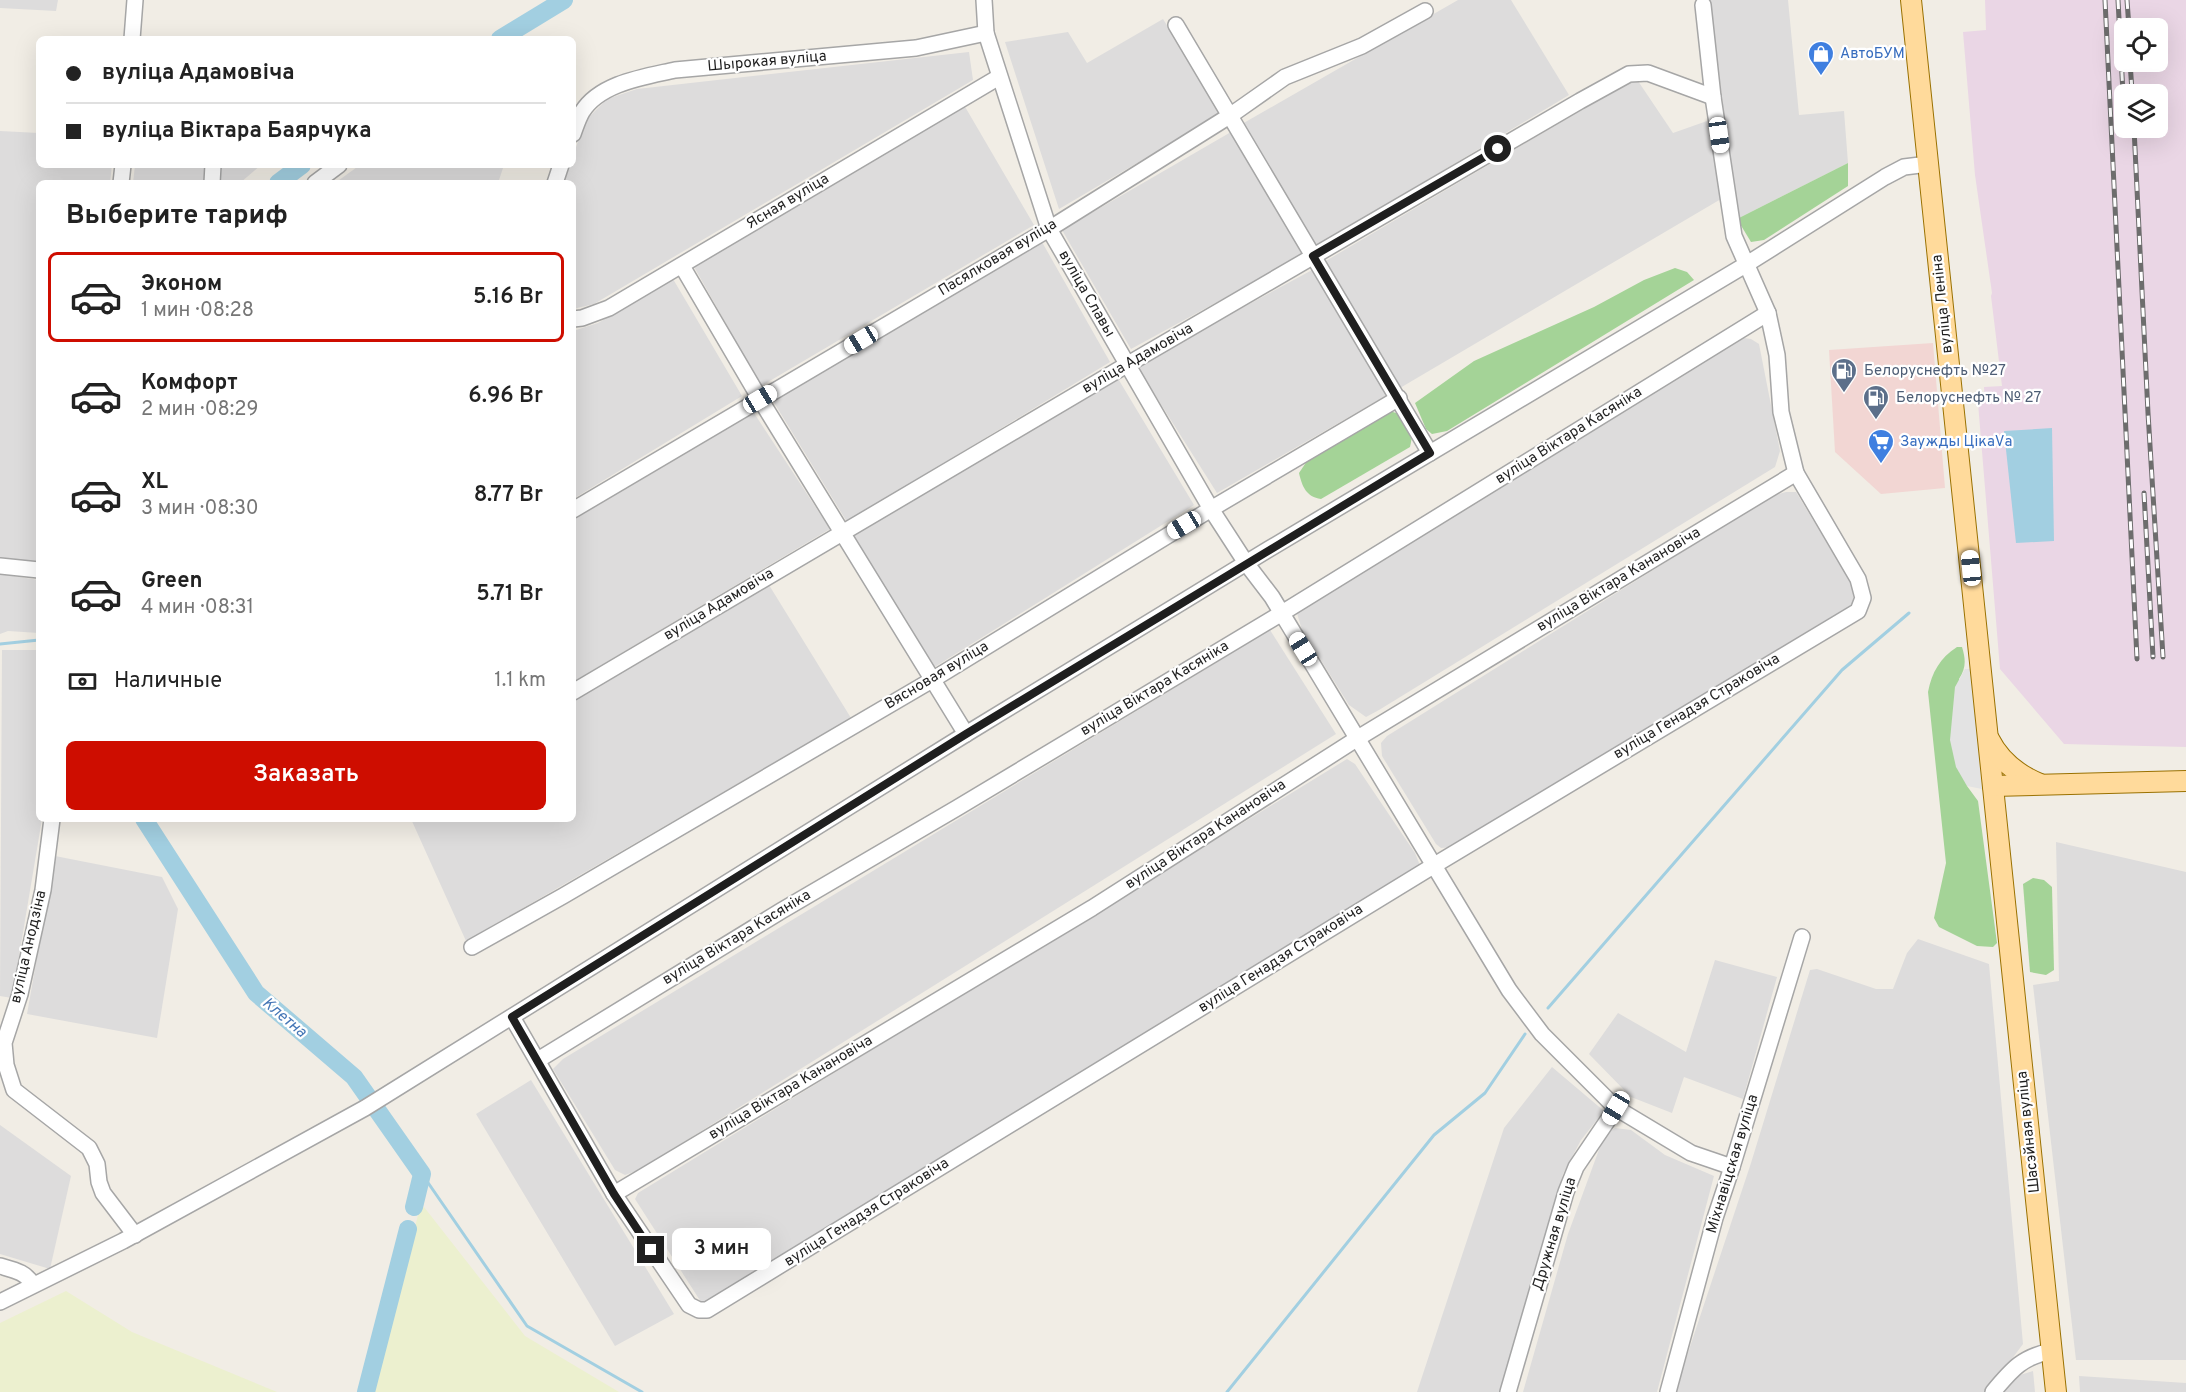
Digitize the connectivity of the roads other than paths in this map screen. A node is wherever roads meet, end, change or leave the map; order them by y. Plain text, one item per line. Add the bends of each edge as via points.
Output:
1 (135, 0) edge
2 (984, 0) edge
3 (1911, 0) edge
4 (1703, 5) dead end
5 (1425, 11) dead end
6 (1176, 25) dead end
7 (132, 33) edge
8 (986, 33) junction
9 (999, 77) junction
10 (1713, 97) junction
11 (1231, 115) junction
12 (576, 122) edge
13 (1929, 164) junction
14 (335, 168) edge
15 (319, 180) edge
16 (1049, 229) junction
17 (1313, 256) junction
18 (1748, 264) junction
19 (682, 266) junction
20 (1768, 313) junction
21 (576, 319) edge
22 (1128, 364) junction
23 (1399, 398) junction
24 (760, 399) junction
25 (1430, 453) junction
26 (1796, 472) junction
27 (576, 508) edge
28 (1211, 509) junction
29 (841, 532) junction
30 (1246, 563) junction
31 (0, 566) edge
32 (36, 570) edge
33 (1281, 613) junction
34 (932, 680) junction
35 (576, 690) edge
36 (966, 734) junction
37 (1988, 736) junction
38 (1358, 738) junction
39 (2186, 781) edge
40 (2042, 785) junction
41 (1993, 786) junction
42 (52, 822) edge
43 (1433, 866) junction
44 (1802, 937) dead end
45 (472, 947) dead end
46 (512, 1017) junction
47 (538, 1060) junction
48 (0, 1079) edge
49 (14, 1090) junction
50 (1616, 1108) junction
51 (1732, 1167) junction
52 (614, 1194) junction
53 (135, 1235) junction
54 (0, 1266) edge
55 (33, 1285) junction
56 (0, 1302) edge
57 (2053, 1351) junction
58 (1508, 1392) edge
59 (1668, 1392) edge
60 (1993, 1392) edge
61 (2056, 1392) edge

1 - 7 street
2 - 8 street, вуліца Славы
3 - 13 main road, вуліца Леніна
4 - 10 street
5 - 11 street, Пасялковая вуліца via 1362,46 1285,77
6 - 11 street
8 - 9 street, вуліца Славы
8 - 12 street, Шырокая вуліца via 916,48 640,78 594,99
9 - 16 street, вуліца Славы
9 - 19 street, Ясная вуліца
10 - 17 street, вуліца Адамовіча via 1648,73 1629,74
10 - 18 street via 1734,236
11 - 16 street, Пасялковая вуліца
11 - 17 street
13 - 18 street via 1895,171
13 - 37 main road, вуліца Леніна
14 - 15 street
16 - 22 street, вуліца Славы
16 - 24 street, Пасялковая вуліца
17 - 22 street, вуліца Адамовіча
17 - 23 street
18 - 20 street
18 - 25 street
19 - 21 street, Ясная вуліца via 609,308
19 - 24 street
20 - 26 street via 1777,354 1781,412
20 - 33 street, вуліца Віктара Касяніка
22 - 28 street, вуліца Славы
22 - 29 street, вуліца Адамовіча
23 - 25 street
23 - 28 street, Вясновая вуліца
24 - 27 street, Пасялковая вуліца
24 - 29 street
25 - 30 street
26 - 38 street, вуліца Віктара Канановіча
26 - 43 street, вуліца Генадзя Страковіча via 1858,579 1863,598 1858,611
28 - 30 street, вуліца Славы
28 - 34 street, Вясновая вуліца
29 - 34 street
29 - 35 street, вуліца Адамовіча
30 - 33 street, вуліца Славы
30 - 36 street
31 - 32 street
33 - 38 street, вуліца Славы
33 - 47 street, вуліца Віктара Касяніка
34 - 36 street
34 - 45 street, Вясновая вуліца
36 - 46 street
37 - 40 main road via 2012,769
37 - 41 main road, вуліца Леніна
38 - 43 street, вуліца Славы
38 - 52 street, вуліца Віктара Канановіча via 1092,908
39 - 40 main road
40 - 41 main road
41 - 57 main road, Шасэйная вуліца
42 - 49 street, вуліца Анодзіна via 43,890 20,994 4,1043
43 - 50 street, вуліца Славы via 1509,990 1542,1034
43 - 52 street, вуліца Генадзя Страковіча via 707,1310 689,1305
44 - 51 street, Міхнавіцская вуліца
46 - 47 street
46 - 53 street via 365,1108
47 - 52 street
48 - 49 street
49 - 53 street via 89,1148 98,1164 103,1193
50 - 51 street via 1691,1153
50 - 58 street, Дружная вуліца via 1576,1167 1566,1192
51 - 59 street, Міхнавіцская вуліца
53 - 55 street
54 - 55 street via 24,1274
55 - 56 street
57 - 60 street via 2035,1354 2019,1364
57 - 61 main road, Шасэйная вуліца

